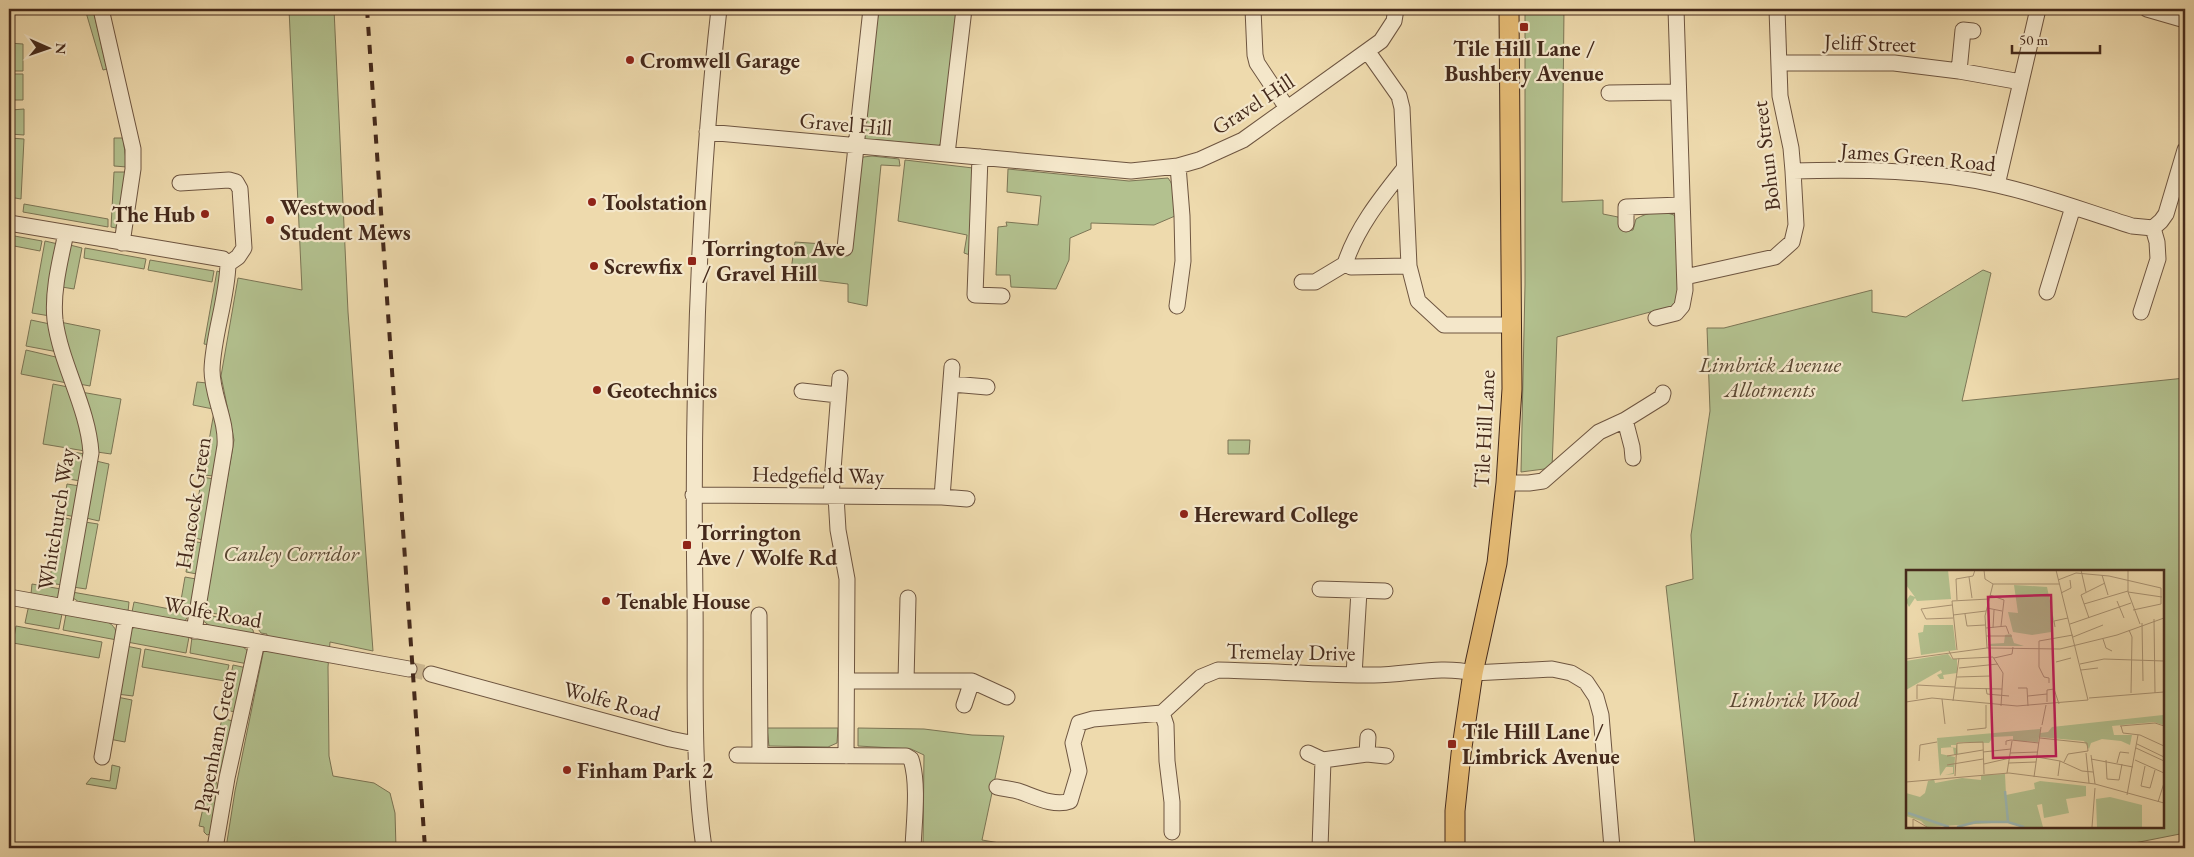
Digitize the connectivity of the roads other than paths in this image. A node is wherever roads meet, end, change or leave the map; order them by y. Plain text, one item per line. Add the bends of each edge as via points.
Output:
1 (101, 9) edge
2 (719, 9) edge
3 (871, 9) edge
4 (964, 9) edge
5 (1253, 9) edge
6 (1396, 9) edge
7 (1509, 9) edge
8 (1676, 9) edge
9 (1777, 9) edge
10 (2038, 9) edge
11 (2147, 9) edge
12 (2179, 15) edge
13 (1973, 31) dead end
14 (1368, 52) junction
15 (1778, 63) junction
16 (1959, 71) junction
17 (2021, 82) junction
18 (1678, 92) junction
19 (1609, 93) dead end
20 (1287, 108) junction
21 (707, 132) junction
22 (856, 146) junction
23 (2185, 150) edge
24 (947, 154) junction
25 (980, 157) junction
26 (1178, 166) junction
27 (1403, 170) junction
28 (1793, 171) junction
29 (180, 184) dead end
30 (1997, 185) junction
31 (1681, 205) junction
32 (2073, 208) junction
33 (9, 223) edge
34 (1626, 224) dead end
35 (2153, 228) junction
36 (66, 233) junction
37 (122, 243) junction
38 (845, 248) dead end
39 (228, 264) junction
40 (1345, 264) junction
41 (1409, 266) junction
42 (1686, 277) junction
43 (1302, 282) dead end
44 (2047, 292) dead end
45 (1002, 296) dead end
46 (1177, 306) dead end
47 (2141, 312) dead end
48 (1656, 318) dead end
49 (1512, 325) junction
50 (952, 367) dead end
51 (840, 378) dead end
52 (952, 384) junction
53 (987, 387) dead end
54 (802, 391) dead end
55 (1663, 393) dead end
56 (838, 395) junction
57 (1625, 420) junction
58 (1633, 458) dead end
59 (1506, 483) junction
60 (693, 495) junction
61 (834, 496) junction
62 (942, 497) junction
63 (967, 499) dead end
64 (1320, 589) dead end
65 (1359, 591) junction
66 (1385, 591) dead end
67 (9, 597) edge
68 (908, 598) dead end
69 (64, 607) junction
70 (759, 615) dead end
71 (126, 618) junction
72 (194, 631) junction
73 (257, 642) junction
74 (409, 669) tunnel mouth
75 (1473, 673) junction
76 (431, 674) tunnel mouth
77 (1354, 675) junction
78 (847, 681) junction
79 (906, 681) junction
80 (972, 682) junction
81 (1007, 697) dead end
82 (964, 705) dead end
83 (1162, 713) junction
84 (1368, 737) dead end
85 (695, 744) junction
86 (1308, 753) dead end
87 (1367, 754) junction
88 (737, 755) dead end
89 (760, 755) junction
90 (846, 756) junction
91 (1386, 756) dead end
92 (102, 758) dead end
93 (1323, 760) junction
94 (997, 787) dead end
95 (1172, 832) dead end
96 (215, 848) edge
97 (704, 848) edge
98 (913, 848) edge
99 (1320, 848) edge
100 (1454, 848) edge
101 (1612, 848) edge

1 - 37 street via 133,149
2 - 21 street
3 - 22 street
4 - 24 street
5 - 20 street via 1257,63
6 - 14 street, Gravel Hill via 1394,21 1386,34
7 - 49 main road, Tile Hill Lane
8 - 18 street
9 - 15 street, Bohun Street
10 - 17 street
11 - 12 street
13 - 16 street via 1963,30
14 - 20 street, Gravel Hill
14 - 27 street via 1399,96
15 - 16 street, Jeliff Street via 1894,63
15 - 28 street, Bohun Street via 1780,96
16 - 17 street, Jeliff Street
17 - 30 street
18 - 19 street
18 - 31 street
20 - 26 street, Gravel Hill via 1229,148
21 - 22 street, Gravel Hill
21 - 60 street via 698,297
22 - 24 street, Gravel Hill
22 - 38 street
23 - 35 street via 2166,214
24 - 25 street, Gravel Hill
25 - 26 street, Gravel Hill via 1131,171
25 - 45 street via 975,295
26 - 46 street via 1183,261
27 - 40 street via 1366,220
27 - 41 street
28 - 30 street, James Green Road via 1856,169 1904,172
28 - 42 street, Bohun Street via 1796,225 1792,242 1785,250 1775,257
29 - 39 street via 236,182 240,189 244,248
30 - 32 street, James Green Road
31 - 34 street via 1626,207
31 - 42 street
32 - 35 street, James Green Road via 2132,226
32 - 44 street
33 - 36 street
35 - 47 street via 2158,259
36 - 37 street
36 - 69 street, Whitchurch Way via 55,318 91,453
37 - 39 street via 223,259
39 - 72 street, Hancock Green via 212,371 225,429 225,446
40 - 41 street via 1352,267
40 - 43 street via 1315,282
41 - 49 street via 1418,301 1444,325
42 - 48 street via 1682,306 1676,313
49 - 59 main road, Tile Hill Lane
50 - 52 street
51 - 56 street
52 - 53 street
52 - 62 street
54 - 56 street
55 - 57 street via 1662,397
56 - 61 street
57 - 58 street
57 - 59 street via 1599,432 1543,480
59 - 75 main road, Tile Hill Lane via 1497,563
60 - 61 street, Hedgefield Way
60 - 85 street
61 - 62 street, Hedgefield Way
61 - 78 street via 847,579
62 - 63 street, Hedgefield Way
64 - 65 street
65 - 66 street
65 - 77 street
67 - 69 street, Wolfe Road
68 - 79 street
69 - 71 street, Wolfe Road
70 - 89 street
71 - 72 street, Wolfe Road
71 - 92 street
72 - 73 street, Wolfe Road
73 - 74 street, Wolfe Road
73 - 96 street, Papenham Green
75 - 77 street, Tremelay Drive via 1434,669
75 - 100 main road, Tile Hill Lane via 1461,754
75 - 101 street, Tremelay Drive via 1552,669 1571,673 1586,682 1596,697 1600,715
76 - 85 street, Wolfe Road
77 - 83 street, Tremelay Drive via 1218,670 1201,676
78 - 79 street
78 - 90 street
79 - 80 street
80 - 81 street
80 - 82 street
83 - 94 street via 1079,723 1072,743 1079,771 1070,801 1053,802
83 - 95 street via 1172,794
84 - 87 street
85 - 97 street
86 - 93 street
87 - 91 street
87 - 93 street
88 - 89 street
89 - 90 street
90 - 98 street via 906,756 911,759
93 - 99 street

